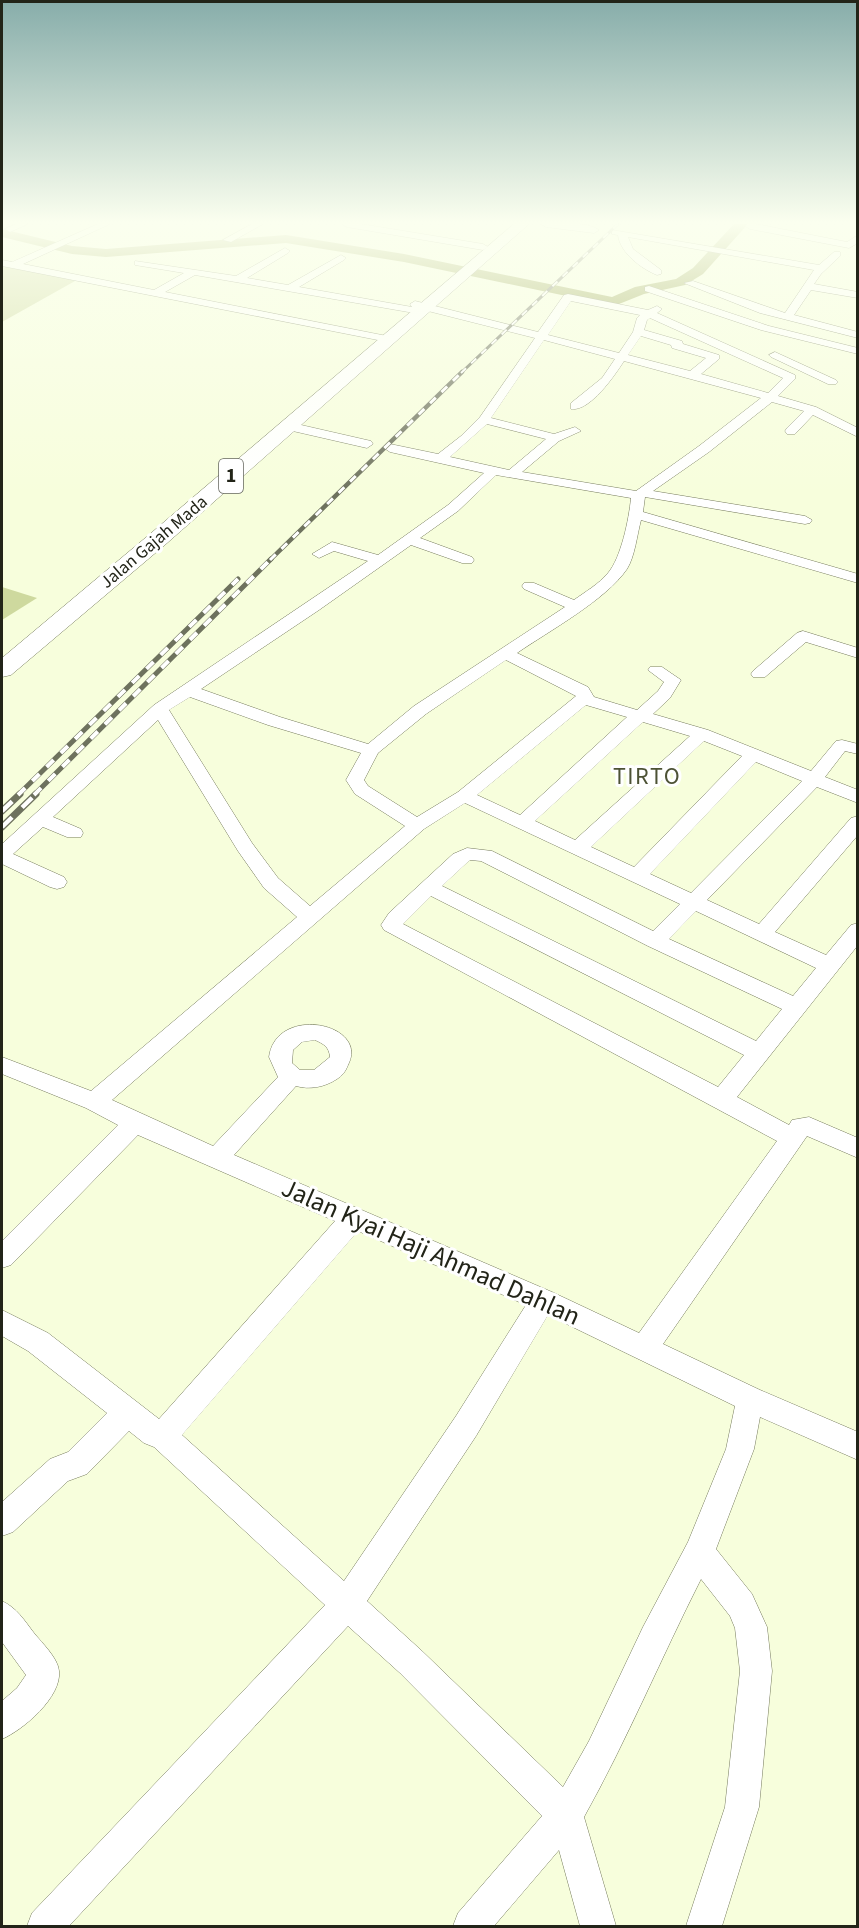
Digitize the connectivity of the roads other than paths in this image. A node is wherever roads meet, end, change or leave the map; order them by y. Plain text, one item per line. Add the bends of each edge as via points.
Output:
1 (261, 314) edge
2 (409, 314) edge
3 (448, 314) edge
4 (556, 314) edge
5 (650, 314) edge
6 (662, 314) edge
7 (665, 314) edge
8 (723, 314) edge
9 (778, 314) edge
10 (790, 314) edge
11 (788, 317) junction
12 (638, 332) junction
13 (540, 335) junction
14 (858, 335) edge
15 (729, 336) dead end
16 (798, 337) junction
17 (382, 338) junction
18 (858, 351) edge
19 (828, 353) junction
20 (623, 357) junction
21 (715, 357) junction
22 (803, 367) junction
23 (692, 375) junction
24 (832, 382) dead end
25 (727, 384) junction
26 (770, 397) junction
27 (575, 406) dead end
28 (812, 410) junction
29 (484, 420) junction
30 (288, 426) junction
31 (575, 431) dead end
32 (791, 431) dead end
33 (858, 433) edge
34 (555, 438) junction
35 (367, 444) dead end
36 (390, 448) dead end
37 (440, 459) junction
38 (493, 471) junction
39 (512, 474) junction
40 (640, 494) junction
41 (636, 514) junction
42 (805, 520) dead end
43 (408, 539) junction
44 (319, 554) dead end
45 (379, 560) junction
46 (467, 560) dead end
47 (858, 579) edge
48 (529, 586) dead end
49 (576, 606) junction
50 (505, 653) junction
51 (858, 653) edge
52 (2, 654) edge
53 (2, 669) edge
54 (656, 670) dead end
55 (759, 674) dead end
56 (189, 691) junction
57 (586, 698) junction
58 (160, 709) junction
59 (638, 717) junction
60 (702, 734) junction
61 (858, 748) edge
62 (371, 750) junction
63 (753, 755) junction
64 (814, 779) junction
65 (464, 796) junction
66 (858, 797) edge
67 (40, 819) junction
68 (858, 822) edge
69 (522, 823) junction
70 (417, 825) junction
71 (74, 833) dead end
72 (578, 848) junction
73 (2, 855) edge
74 (638, 875) junction
75 (57, 882) dead end
76 (429, 887) junction
77 (694, 903) junction
78 (309, 916) junction
79 (858, 930) edge
80 (761, 935) junction
81 (655, 941) junction
82 (829, 965) junction
83 (797, 1007) junction
84 (757, 1052) junction
85 (2, 1065) edge
86 (292, 1076) dead end
87 (722, 1100) junction
88 (94, 1102) junction
89 (135, 1123) junction
90 (791, 1137) junction
91 (856, 1145) edge
92 (218, 1157) junction
93 (353, 1219) junction
94 (2, 1257) edge
95 (543, 1300) junction
96 (2, 1322) edge
97 (644, 1348) junction
98 (750, 1399) junction
99 (128, 1412) junction
100 (163, 1436) junction
101 (858, 1446) edge
102 (2, 1521) edge
103 (699, 1552) junction
104 (347, 1604) junction
105 (2, 1617) edge
106 (2, 1722) edge
107 (566, 1815) junction
108 (45, 1926) edge
109 (471, 1926) edge
110 (597, 1926) edge
111 (704, 1926) edge

1 - 17 street
2 - 17 highway, Jalan Gajah Mada / 1
3 - 13 street
4 - 13 street
5 - 12 street via 638,325
6 - 26 street via 791,376
7 - 15 street
8 - 16 street
9 - 11 street
10 - 11 street
11 - 14 street
12 - 20 street
12 - 21 street
13 - 20 street
13 - 29 street
16 - 19 street
16 - 22 street via 766,352
17 - 30 highway, Jalan Gajah Mada / 1
17 - 52 highway, Jalan Gajah Mada / 1
18 - 19 street
19 - 22 street
20 - 23 street
20 - 27 street via 601,386
21 - 23 street
21 - 25 street via 744,371
22 - 24 street
23 - 25 street
25 - 26 street
26 - 28 street
26 - 40 street
28 - 32 street
28 - 33 street
29 - 34 street
29 - 37 street
30 - 35 street
30 - 53 highway, Jalan Gajah Mada / 1
31 - 34 street
34 - 39 street
36 - 37 street
37 - 38 street
38 - 39 street
38 - 43 street via 453,508
39 - 40 street
40 - 41 street
40 - 42 street
41 - 47 street
41 - 49 street via 621,566 611,579
43 - 45 street
43 - 46 street
44 - 45 street via 332,546
45 - 56 street
48 - 49 street
49 - 50 street
50 - 57 street via 582,691
50 - 62 street via 420,710
51 - 55 street via 803,636
54 - 59 street via 674,682
56 - 58 street
56 - 62 street
57 - 59 street
57 - 65 street
58 - 67 street
58 - 78 street via 245,847 271,883
59 - 60 street
59 - 69 street
60 - 63 street
60 - 72 street
61 - 64 street via 842,745
62 - 70 street via 355,780 361,790
63 - 64 street
63 - 74 street
64 - 66 street
64 - 77 street
65 - 69 street
65 - 70 street
67 - 71 street
67 - 73 street
68 - 80 street
69 - 72 street
70 - 78 street
72 - 74 street
73 - 75 street
74 - 77 street
76 - 81 street via 460,858 467,854 485,855
76 - 84 street
76 - 87 street via 396,918 391,924 394,928
77 - 80 street
77 - 81 street
78 - 88 street
79 - 82 street
80 - 82 street
81 - 83 street
82 - 83 street
83 - 84 street
84 - 87 street
85 - 88 street, Jalan Kyai Haji Ahmad Dahlan
86 - 92 street
87 - 90 street
88 - 89 street, Jalan Kyai Haji Ahmad Dahlan
89 - 92 street, Jalan Kyai Haji Ahmad Dahlan
89 - 94 street
90 - 91 street via 800,1127 809,1126
90 - 97 street
92 - 93 street, Jalan Kyai Haji Ahmad Dahlan
93 - 95 street, Jalan Kyai Haji Ahmad Dahlan
93 - 100 street
95 - 97 street, Jalan Kyai Haji Ahmad Dahlan
95 - 104 street via 466,1426
96 - 99 street via 38,1341
97 - 98 street, Jalan Kyai Haji Ahmad Dahlan
98 - 101 street, Jalan Kyai Haji Ahmad Dahlan
98 - 103 street via 740,1449
99 - 100 street
99 - 102 street via 77,1464 60,1469
100 - 104 street
103 - 107 street via 601,1753
103 - 111 street via 741,1605 752,1627 756,1671 742,1807
104 - 107 street
104 - 108 street
105 - 106 street via 43,1671 43,1682 37,1691
107 - 109 street
107 - 110 street

